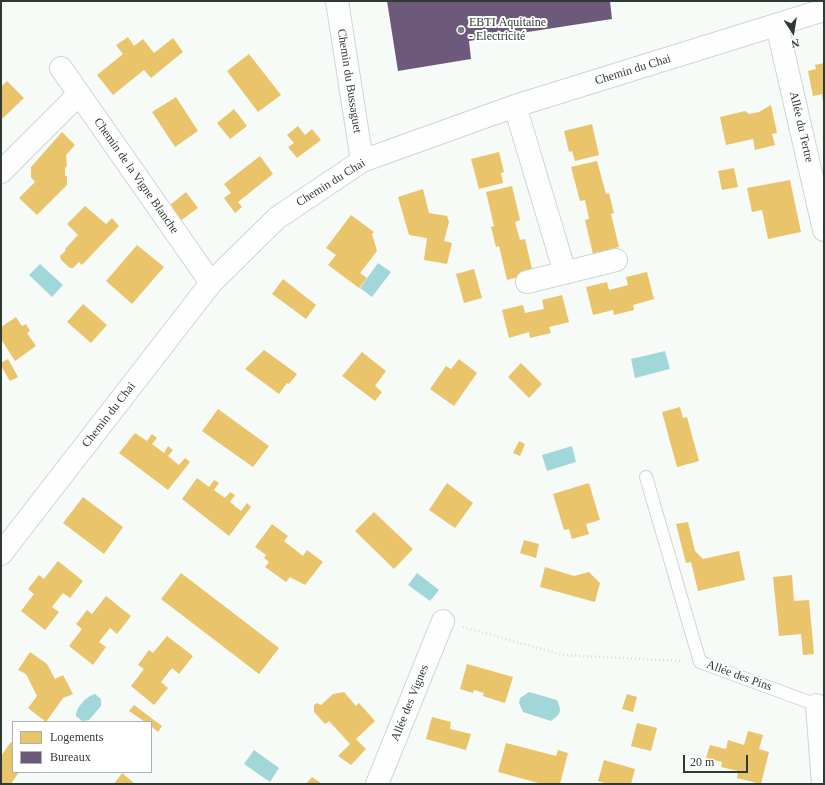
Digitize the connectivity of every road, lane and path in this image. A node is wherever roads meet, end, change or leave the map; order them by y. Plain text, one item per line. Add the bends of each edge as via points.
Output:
1 (337, 1) edge
2 (824, 10) edge
3 (777, 25) junction
4 (61, 68) dead end
5 (79, 94) junction
6 (515, 106) junction
7 (362, 161) junction
8 (1, 172) edge
9 (824, 230) edge
10 (616, 260) dead end
11 (565, 273) junction
12 (527, 282) dead end
13 (211, 283) junction
14 (646, 477) dead end
15 (1, 554) edge
16 (443, 621) joint
17 (700, 662) junction
18 (817, 705) joint
19 (377, 784) edge
20 (823, 784) edge

1 - 7 street, Chemin du Bussaguet
2 - 3 street, Chemin du Chai
3 - 6 street, Chemin du Chai
3 - 9 street, Allée du Tertre
4 - 5 street, Chemin de la Vigne Blanche
5 - 8 street
5 - 13 street, Chemin de la Vigne Blanche
6 - 7 street, Chemin du Chai
6 - 11 street
7 - 13 street, Chemin du Chai via 277,218
10 - 11 street
11 - 12 street
13 - 15 street, Chemin du Chai
14 - 17 lane, Allée des Pins
16 - 17 path via 563,655
16 - 19 street, Allée des Vignes
17 - 18 lane, Allée des Pins
18 - 20 street, Allée des Pins

